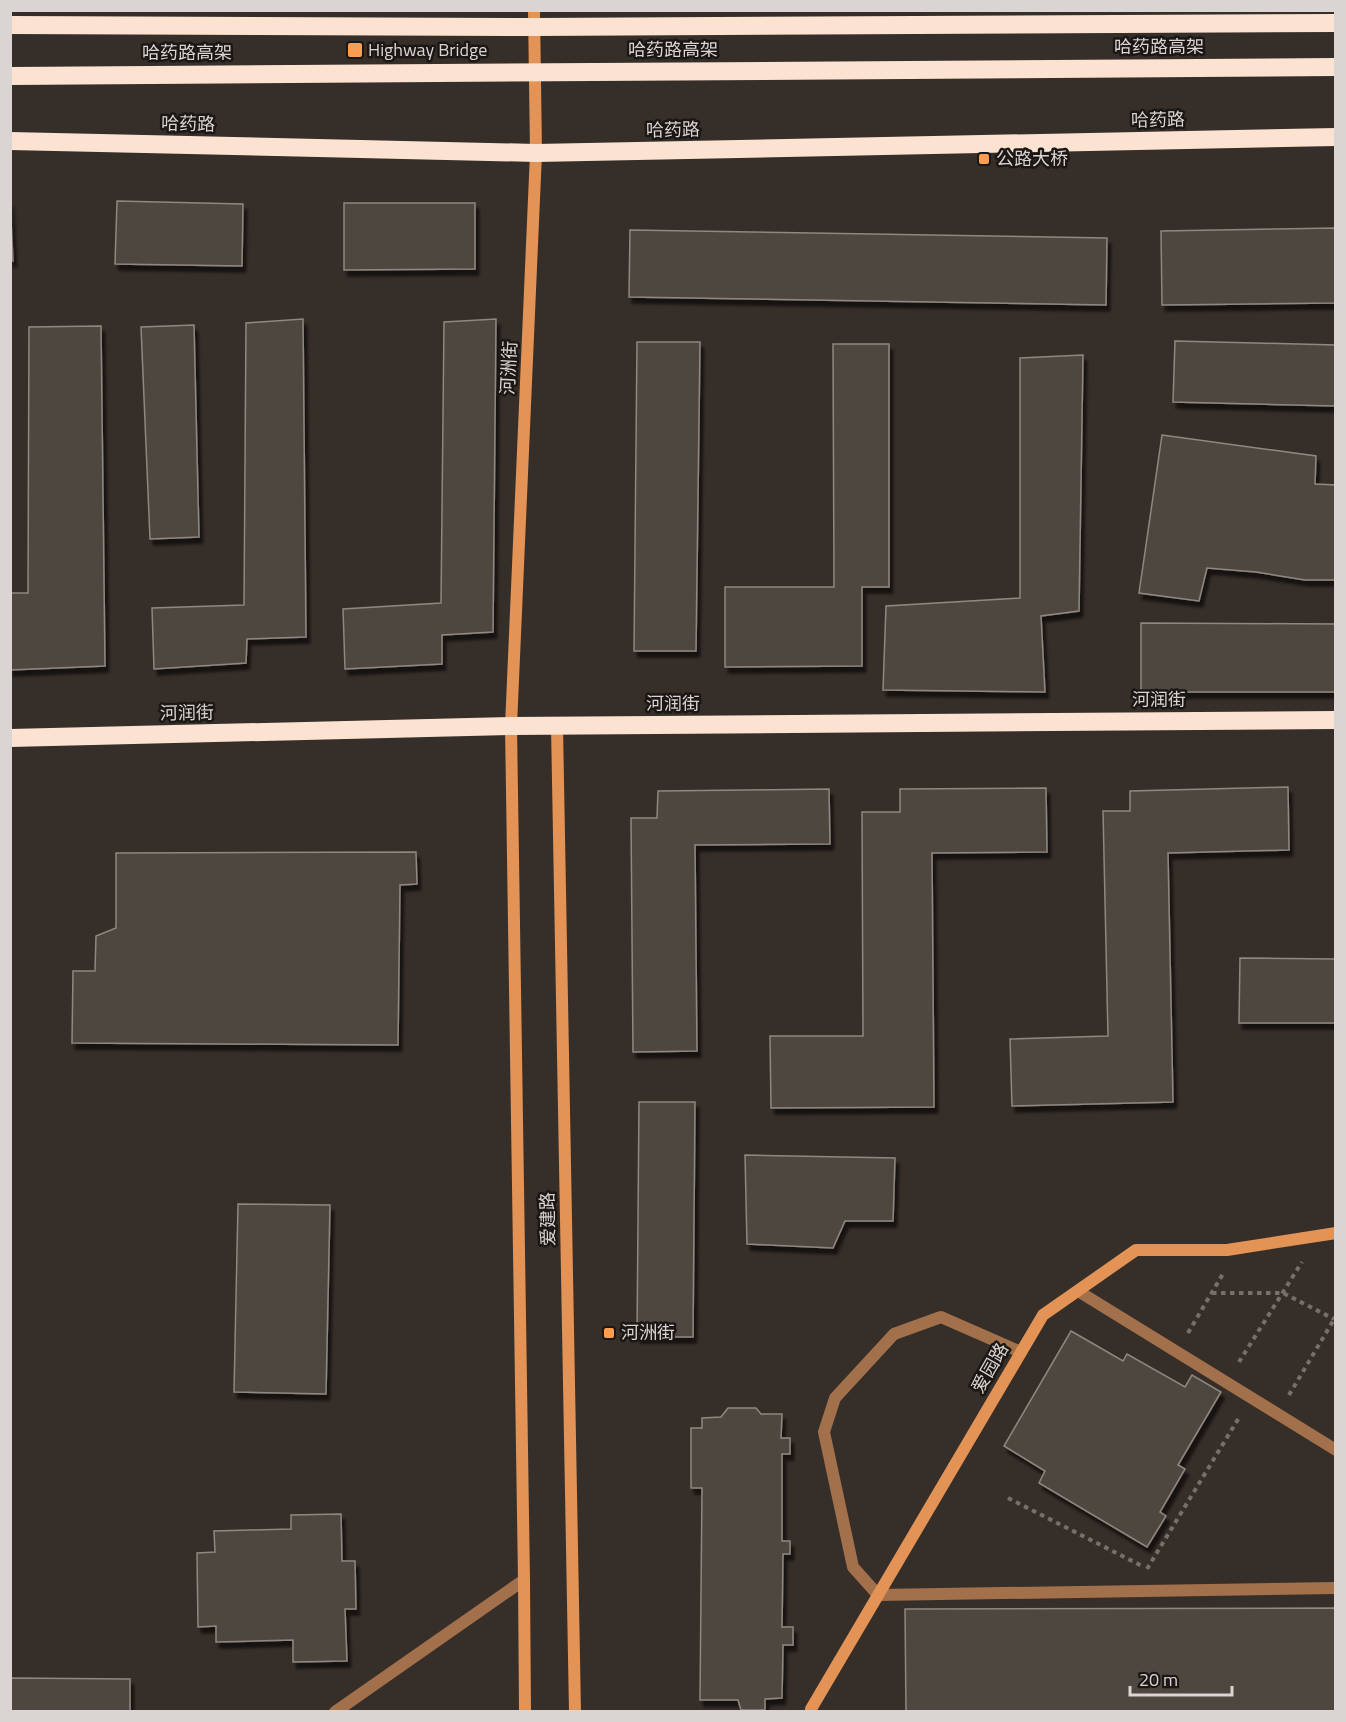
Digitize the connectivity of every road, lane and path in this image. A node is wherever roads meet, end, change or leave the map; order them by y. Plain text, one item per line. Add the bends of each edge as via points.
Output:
1 (534, 19) edge
2 (1335, 23) edge
3 (10, 25) edge
4 (1335, 67) edge
5 (10, 76) edge
6 (1335, 137) edge
7 (10, 141) edge
8 (536, 153) junction
9 (1335, 720) edge
10 (511, 726) junction
11 (557, 726) junction
12 (10, 738) edge
13 (1335, 1233) edge
14 (1319, 1236) junction
15 (1239, 1249) junction
16 (1078, 1291) junction
17 (1212, 1293) junction
18 (1282, 1293) junction
19 (1334, 1318) edge
20 (1021, 1352) junction
21 (1177, 1352) junction
22 (1226, 1382) junction
23 (1251, 1397) junction
24 (1278, 1414) junction
25 (1335, 1450) edge
26 (1008, 1498) dead end
27 (1147, 1569) junction
28 (524, 1580) junction
29 (1335, 1588) edge
30 (1134, 1592) junction
31 (878, 1595) junction
32 (335, 1712) edge
33 (525, 1712) edge
34 (575, 1712) edge
35 (811, 1712) edge

1 - 2 highway
1 - 3 highway
1 - 8 main road, 河洲街
4 - 5 highway, 哈药路高架, bridge
6 - 8 highway, 哈药路
7 - 8 highway, 哈药路
8 - 10 main road, 河洲街
9 - 11 highway, 河润街
10 - 11 highway, 河润街
10 - 12 highway, 河润街
10 - 28 main road, 爱建路
11 - 34 main road, 爱建路
13 - 14 main road, 爱园路
14 - 15 main road, 爱园路
14 - 18 path
15 - 16 main road, 爱园路 via 1136,1250
15 - 17 path
16 - 20 main road, 爱园路 via 1043,1315
16 - 21 street
17 - 18 path
17 - 21 path
18 - 19 path
18 - 22 path
19 - 24 path
20 - 31 main road, 爱园路
20 - 31 street via 940,1317 894,1334 835,1398 824,1432 853,1567
21 - 22 street
22 - 23 street
23 - 24 street
23 - 27 path
24 - 25 street
26 - 27 path
27 - 30 path
28 - 32 street
28 - 33 main road, 爱建路
29 - 30 street
30 - 31 street
31 - 35 main road, 爱园路

